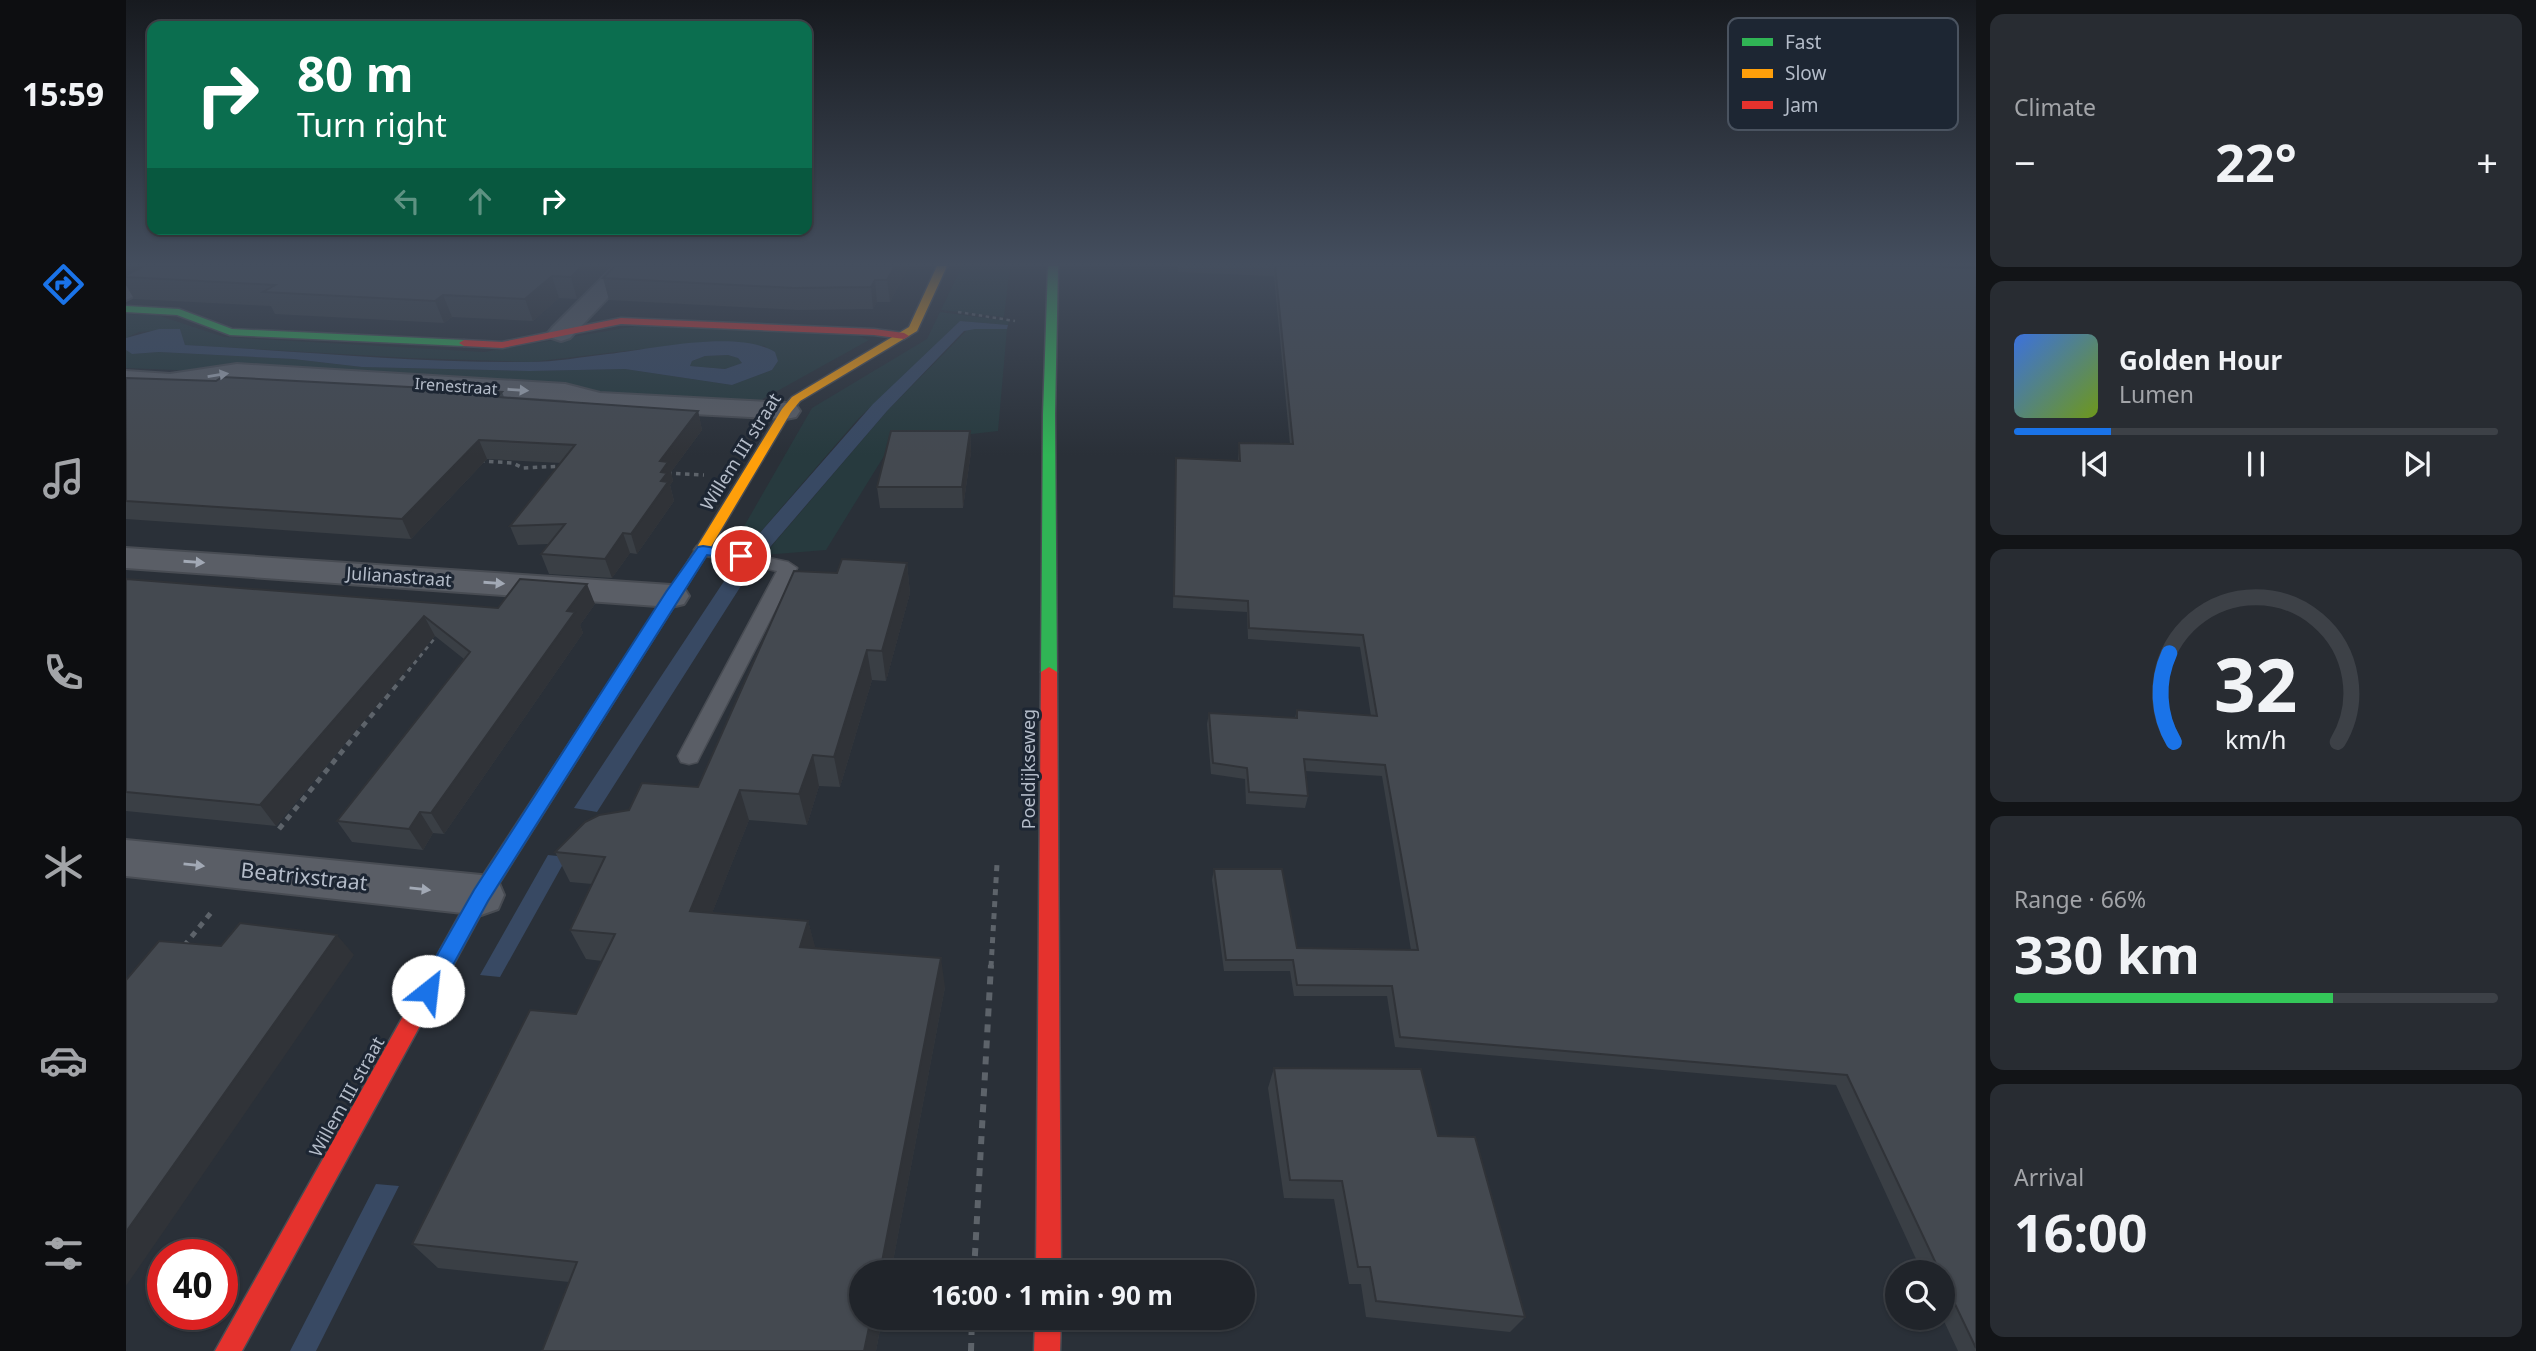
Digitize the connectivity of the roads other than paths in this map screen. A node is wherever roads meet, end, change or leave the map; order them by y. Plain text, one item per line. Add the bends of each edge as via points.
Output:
1 (222, 329) edge
2 (565, 329) edge
3 (581, 329) edge
4 (797, 329) edge
5 (913, 329) edge
6 (1051, 329) edge
7 (561, 333) junction
8 (904, 336) junction
9 (126, 379) edge
10 (786, 411) junction
11 (703, 550) junction
12 (126, 558) edge
13 (671, 596) junction
14 (689, 755) dead end
15 (126, 858) edge
16 (481, 895) junction
17 (1048, 1260) edge
18 (1048, 1330) edge
19 (228, 1351) edge
20 (1048, 1351) edge

1 - 7 street via 502,345
2 - 7 street
3 - 7 street
4 - 8 street
5 - 8 street, Willem III straat
6 - 17 street, Poeldijkseweg
8 - 10 street, Willem III straat via 796,399
9 -> 10 street, Irenestraat via 170,382 237,372
10 - 11 street, Willem III straat
11 - 13 street, Willem III straat
11 - 14 lane via 789,568
12 -> 13 street, Julianastraat
13 - 16 street, Willem III straat
15 -> 16 street, Beatrixstraat
16 - 19 street, Willem III straat
18 - 20 street

